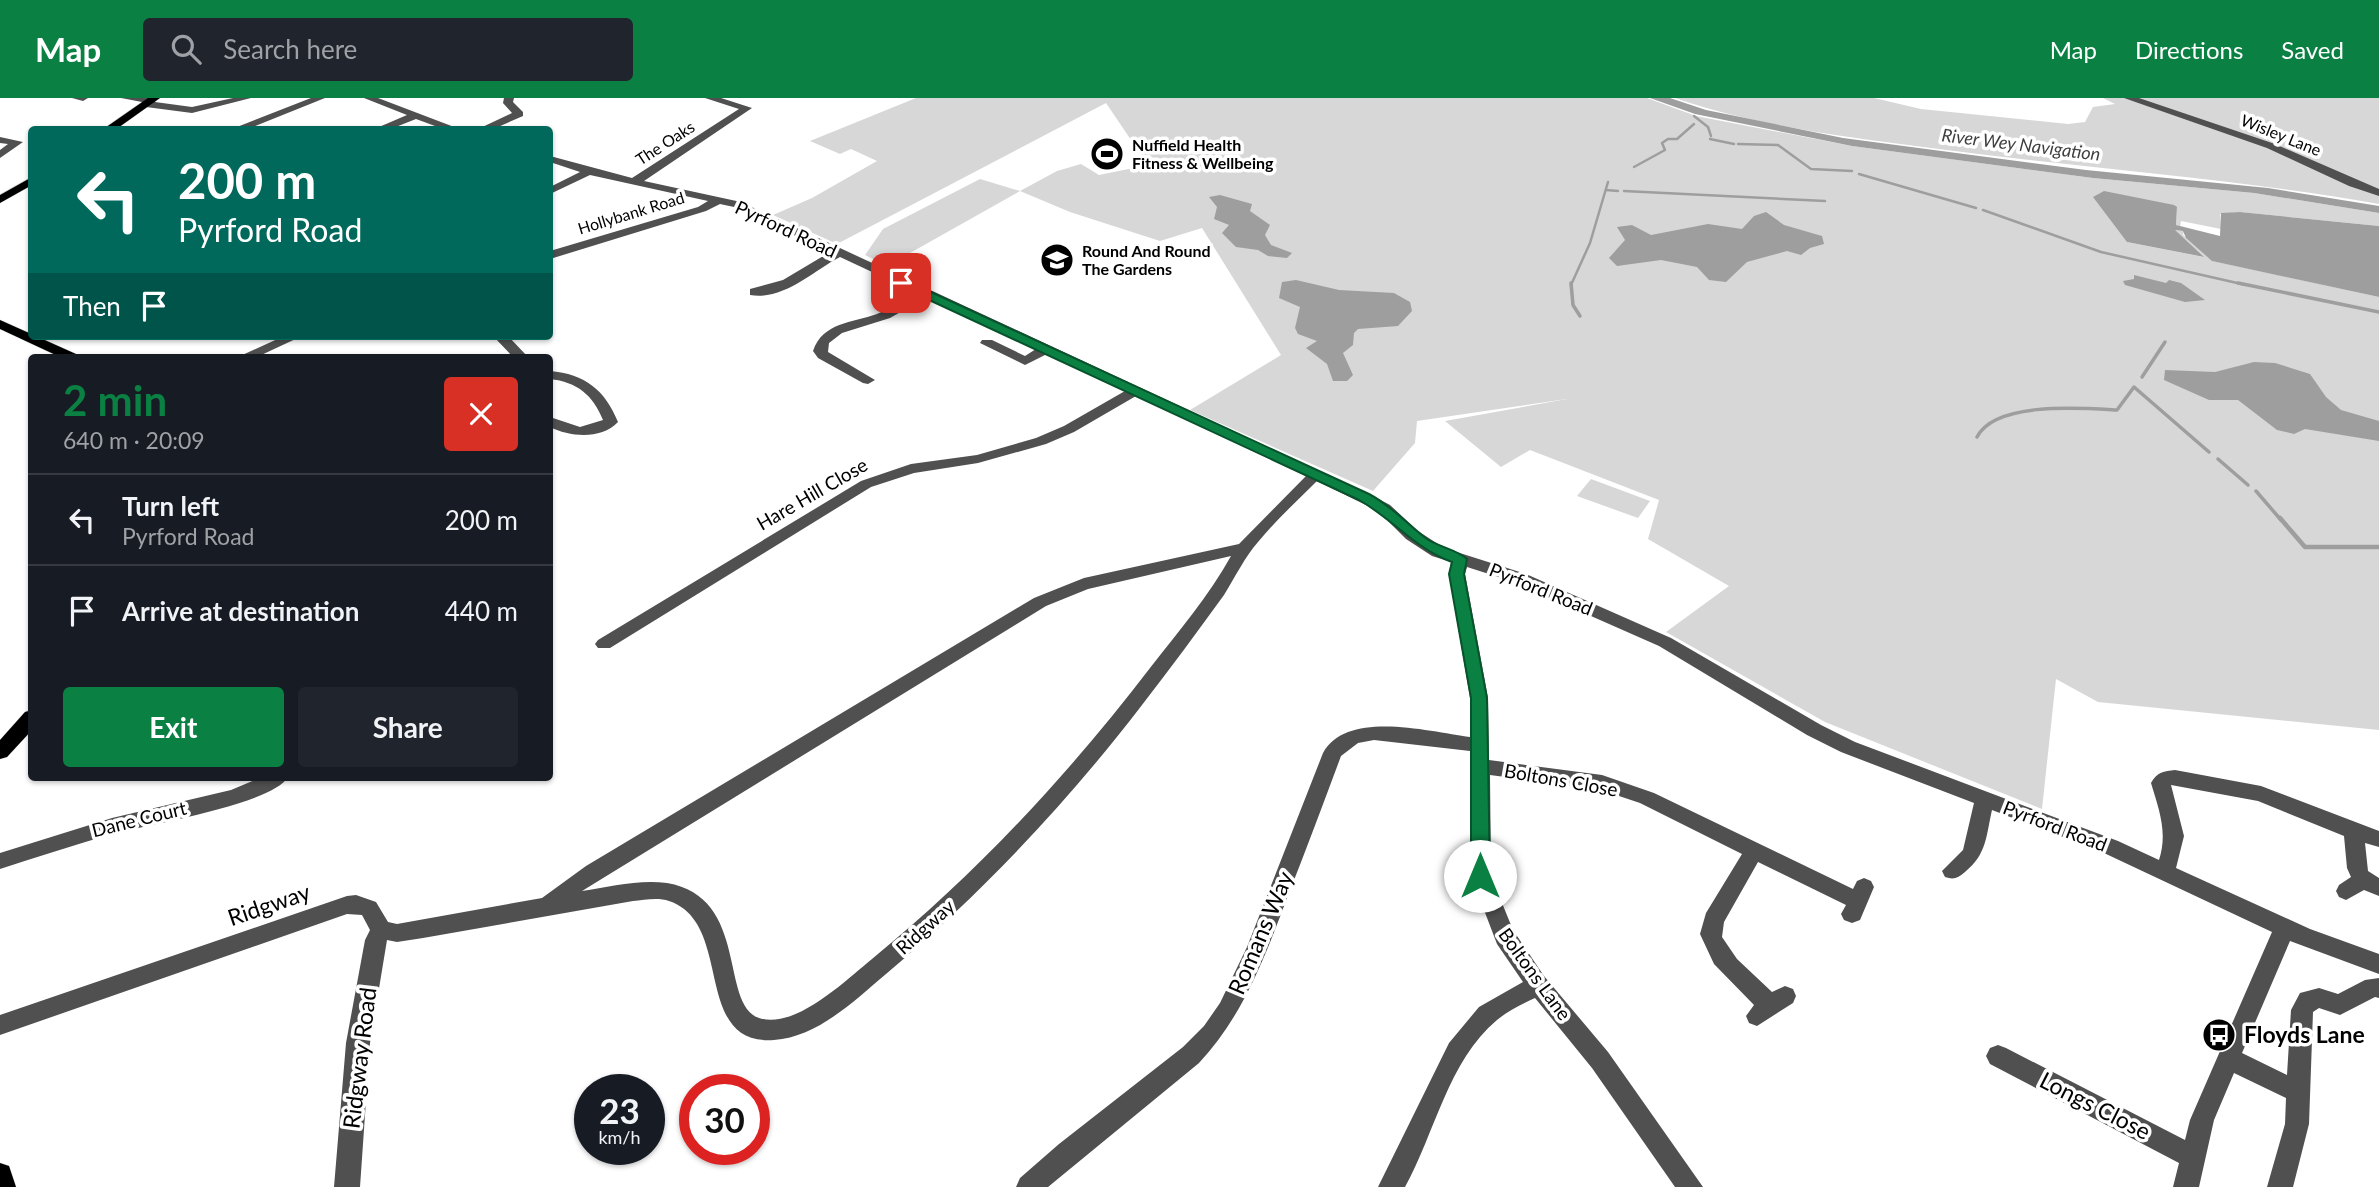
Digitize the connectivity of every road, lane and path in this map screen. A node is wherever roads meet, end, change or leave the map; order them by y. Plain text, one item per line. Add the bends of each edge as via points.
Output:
1 (77, 98) edge
2 (83, 98) edge
3 (126, 98) edge
4 (246, 98) edge
5 (320, 98) edge
6 (369, 98) edge
7 (710, 98) edge
8 (2129, 98) edge
9 (504, 100) edge
10 (151, 101) edge
11 (416, 115) junction
12 (113, 126) edge
13 (246, 126) edge
14 (387, 126) edge
15 (446, 126) edge
16 (490, 126) edge
17 (0, 140) edge
18 (0, 155) edge
19 (553, 160) edge
20 (590, 171) junction
21 (636, 181) junction
22 (28, 182) edge
23 (553, 190) edge
24 (2379, 193) edge
25 (720, 199) junction
26 (0, 200) edge
27 (837, 253) junction
28 (553, 254) edge
29 (746, 293) dead end
30 (925, 293) junction
31 (0, 324) edge
32 (28, 337) edge
33 (34, 340) edge
34 (285, 340) edge
35 (504, 340) edge
36 (987, 343) dead end
37 (1046, 349) junction
38 (65, 354) edge
39 (252, 354) edge
40 (518, 354) edge
41 (553, 376) edge
42 (875, 380) dead end
43 (1135, 391) junction
44 (553, 423) edge
45 (1315, 475) junction
46 (1245, 548) junction
47 (1460, 559) junction
48 (604, 644) dead end
49 (26, 723) edge
50 (0, 734) edge
51 (0, 752) edge
52 (1480, 756) junction
53 (272, 781) edge
54 (1985, 800) junction
55 (2352, 831) junction
56 (2379, 839) edge
57 (1754, 851) junction
58 (0, 861) edge
59 (2165, 870) junction
60 (1952, 871) dead end
61 (2363, 886) edge
62 (1858, 901) dead end
63 (549, 903) junction
64 (2285, 928) junction
65 (381, 930) junction
66 (2379, 964) edge
67 (1538, 985) junction
68 (2379, 988) edge
69 (1771, 1006) dead end
70 (0, 1025) edge
71 (1998, 1056) dead end
72 (2230, 1059) junction
73 (2300, 1093) junction
74 (2192, 1157) junction
75 (1031, 1186) edge
76 (347, 1187) edge
77 (1391, 1187) edge
78 (1690, 1187) edge
79 (2186, 1187) edge
80 (2280, 1187) edge

1 - 2 street
3 - 10 street
4 - 10 street via 192,110
5 - 13 street
6 - 11 street
7 - 21 street, The Oaks via 751,105
8 - 24 street, Wisley Lane via 2272,146
9 - 16 street via 519,114
10 - 12 main road
11 - 14 street
11 - 15 street
17 - 18 street via 18,142
19 - 20 street, Pyrford Road
20 - 21 street, Pyrford Road
20 - 23 street
21 - 25 street, Pyrford Road
22 - 26 main road
25 - 27 street, Pyrford Road
25 - 28 street, Hollybank Road via 702,209
27 - 29 street via 801,277 769,290
27 - 30 street, Pyrford Road
30 - 37 street, Pyrford Road
30 - 42 street via 888,314 835,331 822,343 823,355
31 - 32 main road
33 - 38 main road
34 - 39 street
35 - 40 street
36 - 37 street via 1025,361
37 - 43 street, Pyrford Road
41 - 44 street via 573,379 593,390 605,404 611,422 579,432
43 - 45 street, Pyrford Road
43 - 48 street, Hare Hill Close via 1041,440 978,459 911,469 866,484
45 - 46 street, Ridgway
45 - 47 street, Pyrford Road via 1384,508 1422,542
46 - 63 street, Ridgway via 1084,584 1040,602
46 - 63 street, Ridgway via 1134,702 1031,824 916,937 811,1017 762,1030 740,1020 730,1002 715,932 699,910 680,896 652,891
47 - 52 street, Boltons Lane via 1457,574 1479,698
47 - 54 street, Pyrford Road via 1520,578 1636,629 1848,747
49 - 50 street
49 - 51 main road
52 - 57 street, Boltons Close via 1602,783 1647,798
52 - 67 street, Boltons Lane via 1480,876 1504,937
52 - 75 street, Romans Way via 1374,733 1341,744 1333,753 1241,985 1212,1033
53 - 58 street, Dane Court via 233,797 79,834
54 - 59 street, Pyrford Road
54 - 60 street via 1972,854
55 - 56 street
55 - 59 street via 2262,794 2166,778 2161,783 2176,843
55 - 61 street via 2355,869
57 - 62 street, Boltons Close
57 - 69 street via 1714,919 1711,939
59 - 64 street, Pyrford Road
63 - 65 street, Ridgway via 403,932
64 - 66 street, Pyrford Road
64 - 72 street
65 - 70 street, Ridgway via 369,908 356,904 336,908
65 - 76 street, Ridgway Road via 358,1043
67 - 77 street via 1502,1004 1476,1027 1445,1075
67 - 78 street, Boltons Lane via 1600,1060
68 - 73 street via 2340,1005 2319,998 2306,1002
71 - 74 street, Longs Close
72 - 73 street
72 - 74 street
73 - 80 street via 2297,1124
74 - 79 street

